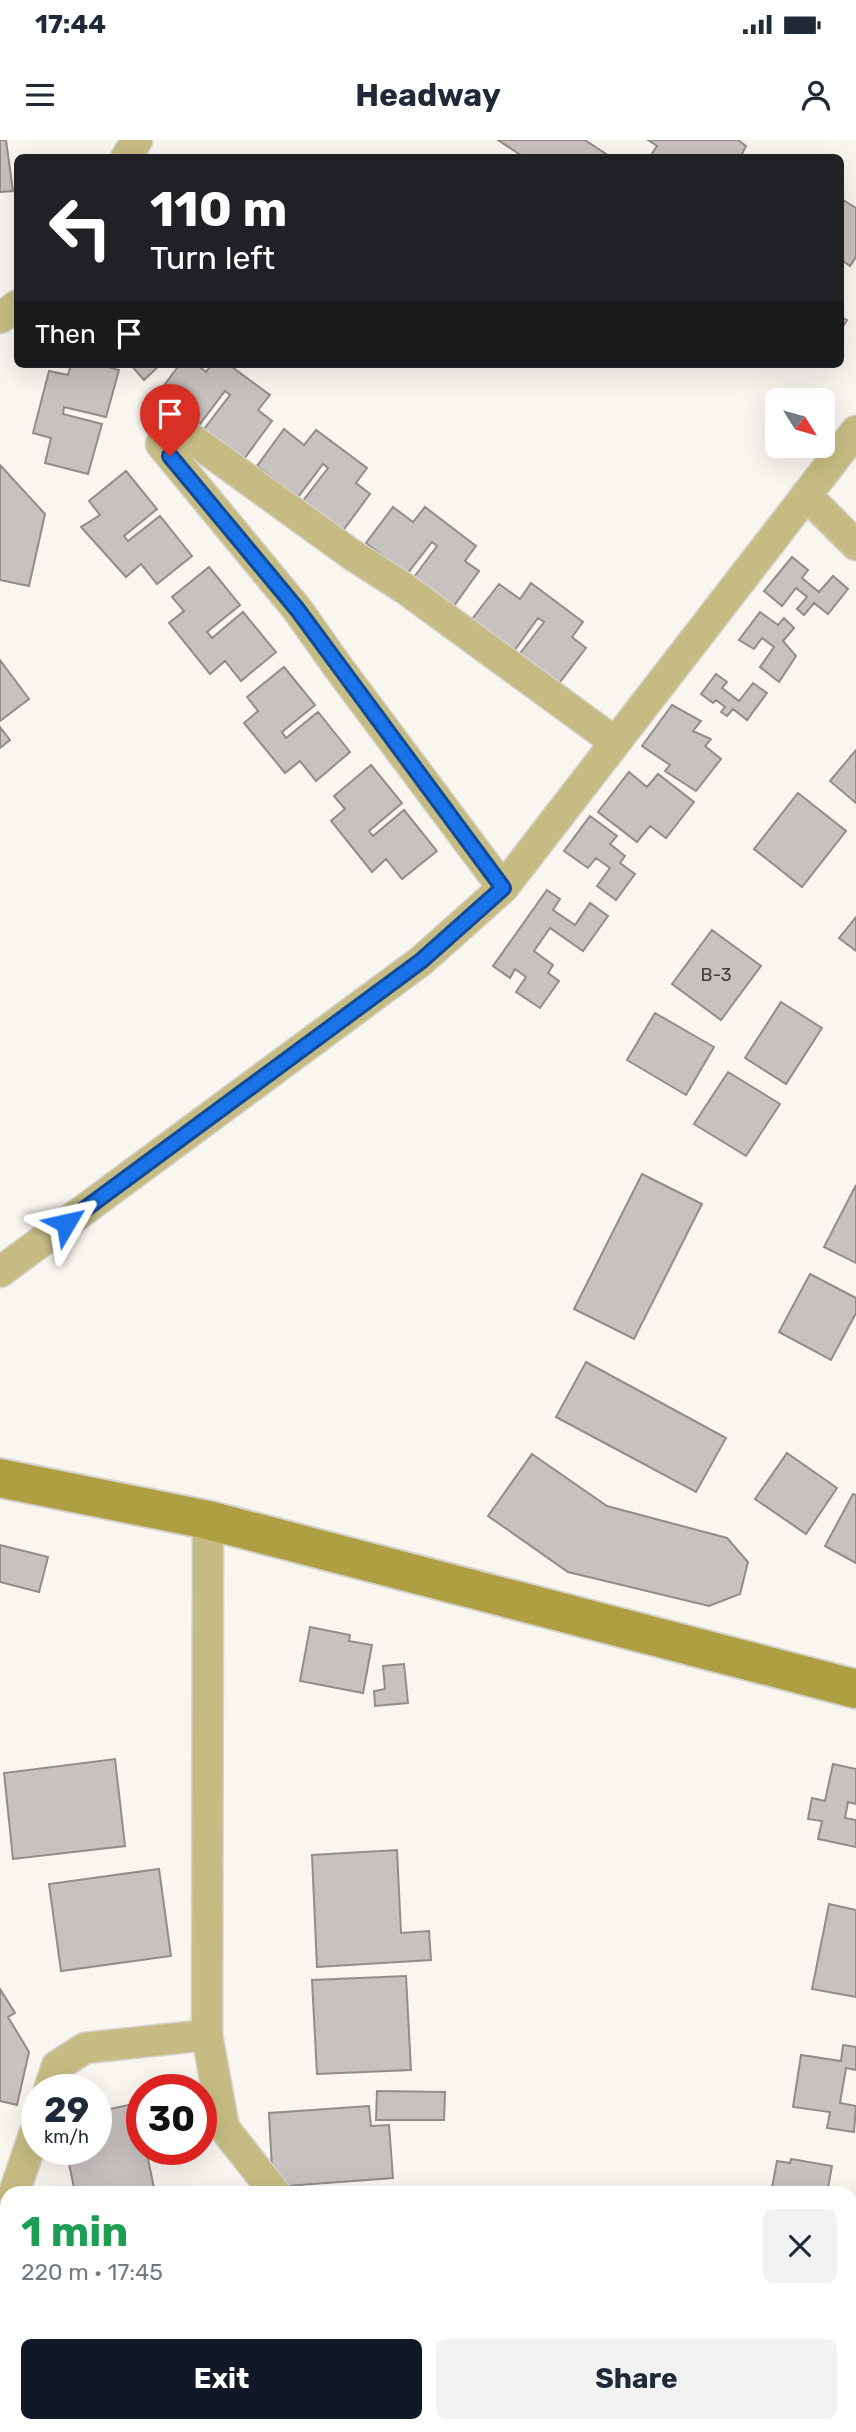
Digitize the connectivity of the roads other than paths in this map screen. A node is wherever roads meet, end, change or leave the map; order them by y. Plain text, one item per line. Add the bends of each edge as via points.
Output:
1 (856, 431) edge
2 (806, 495) junction
3 (856, 545) edge
4 (615, 742) junction
5 (503, 888) junction
6 (0, 1272) edge
7 (0, 1478) edge
8 (208, 1520) junction
9 (856, 1689) edge
10 (207, 2035) junction
11 (54, 2074) edge
12 (24, 2165) edge
13 (16, 2186) edge
14 (270, 2186) edge

1 - 2 street
2 - 3 street
2 - 4 street
4 - 5 street
4 - 5 street via 174,426 161,444 297,609
5 - 6 street via 421,961
7 - 8 street
8 - 9 street
8 - 10 street
10 - 11 street via 85,2048 57,2066
10 - 14 street via 224,2128
12 - 13 street

